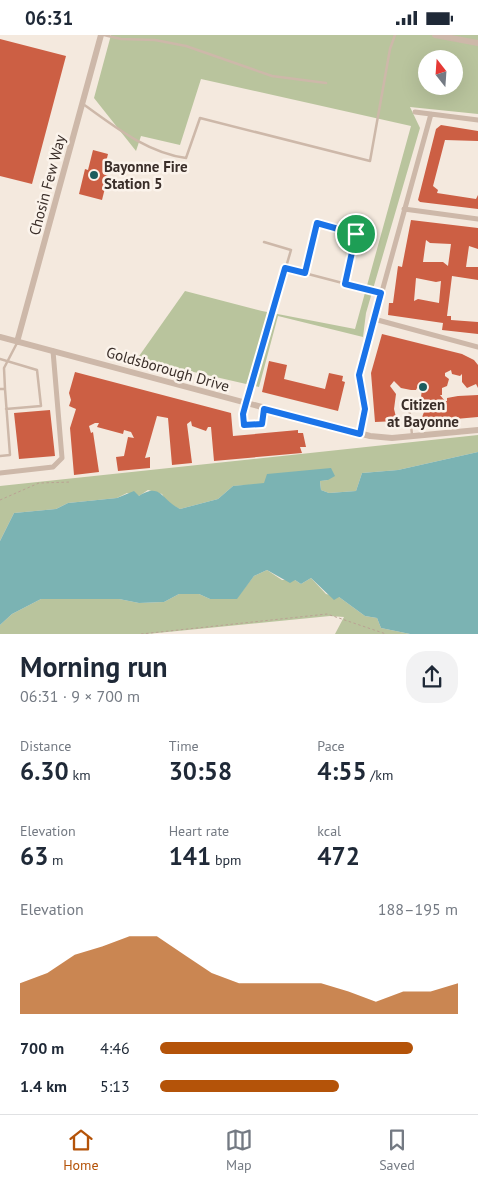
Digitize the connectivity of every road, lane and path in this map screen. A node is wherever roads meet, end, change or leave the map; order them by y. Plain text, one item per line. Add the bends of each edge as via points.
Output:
1 (102, 35) edge
2 (395, 35) edge
3 (435, 35) edge
4 (478, 43) edge
5 (326, 83) dead end
6 (82, 104) junction
7 (415, 112) dead end
8 (431, 114) junction
9 (478, 120) edge
10 (404, 209) junction
11 (478, 219) edge
12 (264, 242) dead end
13 (285, 268) junction
14 (305, 273) junction
15 (345, 284) junction
16 (381, 293) junction
17 (374, 319) junction
18 (0, 337) edge
19 (17, 342) junction
20 (478, 347) edge
21 (53, 351) junction
22 (0, 359) edge
23 (8, 361) junction
24 (2, 368) edge
25 (0, 389) edge
26 (5, 389) junction
27 (246, 403) junction
28 (409, 405) dead end
29 (6, 409) junction
30 (264, 409) junction
31 (478, 430) edge
32 (360, 434) junction
33 (412, 436) junction
34 (0, 456) edge
35 (0, 473) edge
36 (71, 482) dead end
37 (0, 500) edge
38 (142, 634) edge
39 (386, 634) edge

1 - 5 lane via 163,41 272,76
1 - 6 street, Chosin Few Way
2 - 6 lane via 370,161 200,118 186,158 178,157 123,133
3 - 4 street
6 - 19 street, Chosin Few Way
7 - 8 street
8 - 9 street
8 - 10 street
10 - 11 street
10 - 16 street
12 - 13 lane via 292,250
13 - 14 lane
13 - 27 lane
14 - 15 lane
14 - 15 lane via 317,223 325,225 356,234
15 - 16 lane
16 - 17 street
17 - 20 street
17 - 32 street via 359,378 365,409
18 - 19 street, Goldsborough Drive
19 - 21 street, Goldsborough Drive
19 - 23 lane
21 - 27 street, Goldsborough Drive
21 - 35 street via 63,453 60,462 54,467
22 - 23 lane
23 - 24 lane
23 - 29 lane via 37,370 41,406
24 - 26 lane
25 - 26 lane
26 - 29 lane
27 - 30 street, Goldsborough Drive
27 - 30 lane via 244,425 262,424
28 - 33 lane
29 - 34 lane via 10,455
30 - 32 street, Goldsborough Drive
31 - 33 street, Goldsborough Drive
32 - 33 street, Goldsborough Drive via 388,438
36 - 37 path via 39,483
38 - 39 path via 327,614

